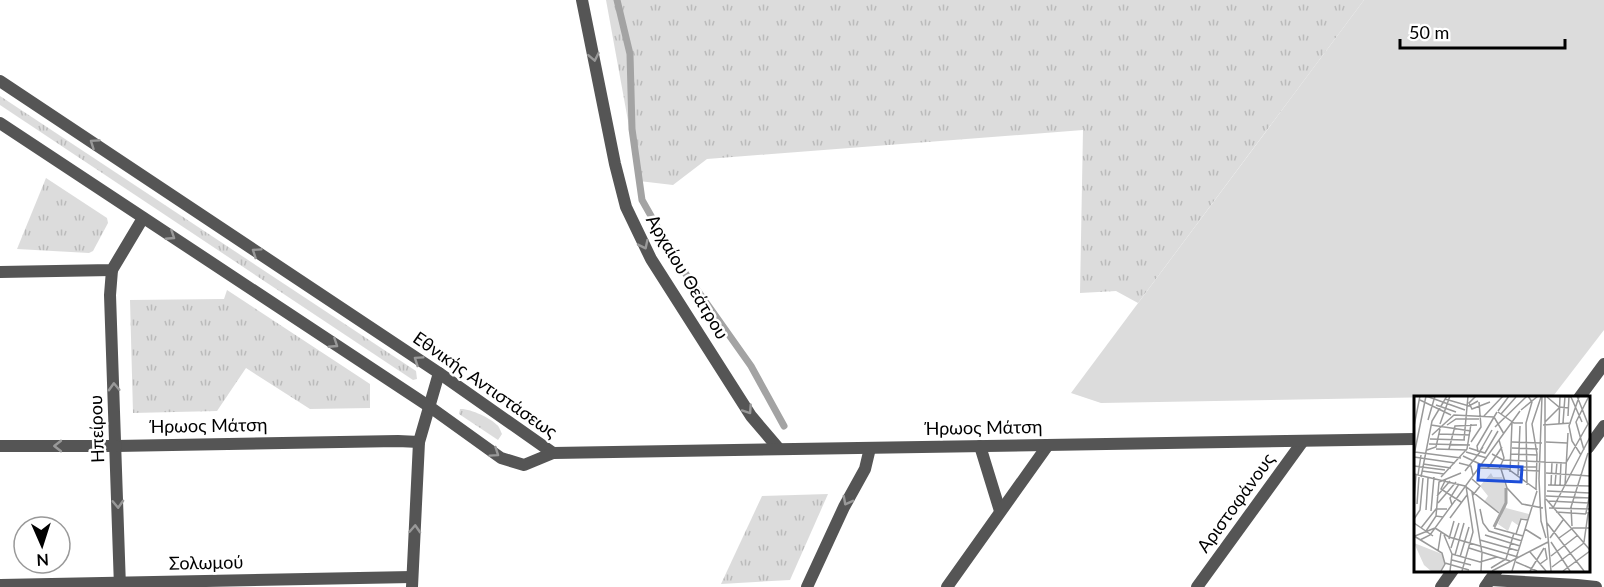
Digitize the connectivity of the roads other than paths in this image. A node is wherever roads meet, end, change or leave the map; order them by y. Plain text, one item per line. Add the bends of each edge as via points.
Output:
1 (582, 0) edge
2 (0, 81) edge
3 (0, 123) edge
4 (143, 218) junction
5 (112, 270) junction
6 (0, 272) edge
7 (1604, 364) edge
8 (439, 374) junction
9 (1580, 396) edge
10 (430, 407) junction
11 (1604, 426) edge
12 (1414, 439) edge
13 (1303, 441) junction
14 (419, 442) junction
15 (1048, 445) junction
16 (1589, 445) edge
17 (0, 446) edge
18 (116, 446) junction
19 (980, 446) junction
20 (870, 448) junction
21 (779, 449) junction
22 (553, 453) junction
23 (1000, 511) junction
24 (1452, 572) edge
25 (1490, 579) edge
26 (412, 582) edge
27 (0, 585) edge
28 (120, 585) edge
29 (807, 587) edge
30 (947, 587) edge
31 (1197, 587) edge
32 (1441, 587) edge
33 (1596, 587) edge

1 -> 21 street, Αρχαίου Θεάτρου via 626,207 651,259 751,416
8 -> 2 street, Εθνικής Αντιστάσεως
3 - 4 street, Εθνικής Αντιστάσεως
4 - 5 street
4 -> 10 street, Εθνικής Αντιστάσεως
5 - 6 street
18 -> 5 street, Ηπείρου
7 - 9 street
8 - 10 street
8 - 22 street, Εθνικής Αντιστάσεως
10 - 14 street
10 -> 22 street, Εθνικής Αντιστάσεως via 501,458 524,465
11 - 16 street
12 - 13 street, Ήρωος Μάτση
13 - 15 street, Ήρωος Μάτση
13 - 31 street, Αριστοφάνους
14 - 18 street, Ήρωος Μάτση
26 -> 14 street
15 - 19 street, Ήρωος Μάτση
15 - 23 street
18 -> 17 street, Ήρωος Μάτση
18 -> 28 street, Ηπείρου
19 - 20 street, Ήρωος Μάτση
19 - 23 street
20 - 21 street, Ήρωος Μάτση
20 -> 29 street via 865,469
21 - 22 street, Ήρωος Μάτση
23 - 30 street
24 - 32 street
25 - 33 street
26 - 28 street, Σολωμού
27 - 28 street, Σολωμού

